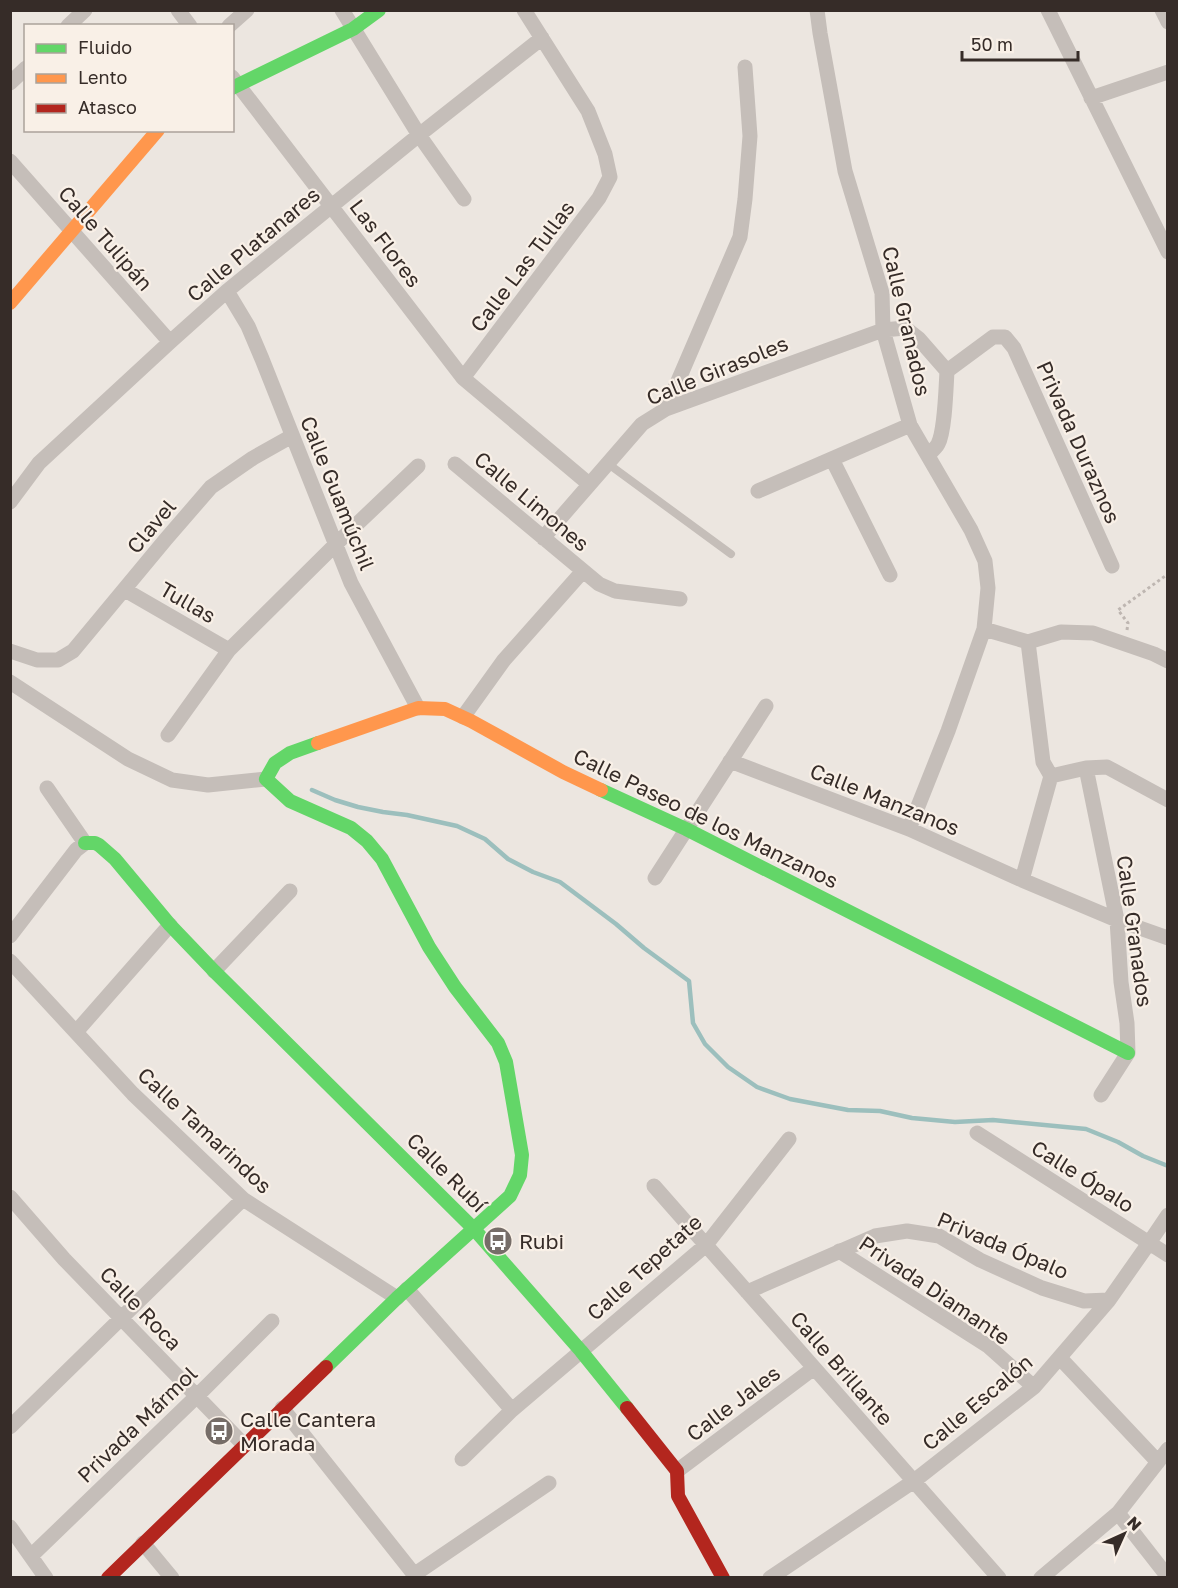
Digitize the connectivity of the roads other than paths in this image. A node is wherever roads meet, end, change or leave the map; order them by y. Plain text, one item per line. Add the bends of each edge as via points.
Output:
1 (85, 10) edge
2 (178, 10) edge
3 (247, 10) edge
4 (342, 10) edge
5 (379, 10) edge
6 (524, 10) edge
7 (817, 10) edge
8 (1048, 10) edge
9 (1162, 10) edge
10 (1167, 22) edge
11 (70, 24) edge
12 (188, 24) edge
13 (231, 24) edge
14 (353, 29) junction
15 (542, 38) junction
16 (745, 67) dead end
17 (24, 70) edge
18 (1167, 72) edge
19 (10, 83) edge
20 (235, 83) edge
21 (1091, 98) junction
22 (156, 132) edge
23 (420, 135) junction
24 (10, 161) edge
25 (464, 199) dead end
26 (332, 206) junction
27 (72, 231) junction
28 (1167, 252) edge
29 (227, 291) junction
30 (10, 303) edge
31 (883, 330) junction
32 (170, 342) junction
33 (947, 371) junction
34 (463, 378) junction
35 (666, 409) junction
36 (910, 425) junction
37 (292, 436) junction
38 (928, 455) junction
39 (832, 459) junction
40 (455, 464) dead end
41 (607, 464) junction
42 (418, 466) dead end
43 (590, 484) junction
44 (758, 491) dead end
45 (10, 502) edge
46 (543, 538) junction
47 (335, 545) junction
48 (731, 554) dead end
49 (1112, 566) dead end
50 (583, 571) junction
51 (890, 574) dead end
52 (125, 590) junction
53 (680, 599) dead end
54 (984, 629) junction
55 (1028, 642) junction
56 (229, 650) junction
57 (10, 651) edge
58 (1167, 661) edge
59 (10, 682) edge
60 (766, 706) dead end
61 (418, 708) junction
62 (464, 717) junction
63 (168, 735) dead end
64 (730, 761) junction
65 (1086, 768) junction
66 (1051, 777) junction
67 (266, 779) junction
68 (47, 788) dead end
69 (1167, 800) edge
70 (686, 829) junction
71 (909, 829) junction
72 (85, 843) junction
73 (655, 878) dead end
74 (1022, 880) junction
75 (290, 891) dead end
76 (1117, 920) junction
77 (170, 925) junction
78 (10, 936) edge
79 (1167, 938) edge
80 (10, 961) edge
81 (214, 971) junction
82 (76, 1032) junction
83 (1128, 1053) junction
84 (1101, 1095) dead end
85 (976, 1133) dead end
86 (789, 1139) dead end
87 (654, 1186) dead end
88 (10, 1197) edge
89 (243, 1199) junction
90 (1167, 1215) edge
91 (474, 1229) junction
92 (1149, 1243) junction
93 (706, 1245) junction
94 (839, 1251) junction
95 (1167, 1255) edge
96 (747, 1292) junction
97 (402, 1293) junction
98 (1109, 1300) junction
99 (121, 1318) junction
100 (272, 1321) dead end
101 (581, 1351) junction
102 (1060, 1358) junction
103 (814, 1368) junction
104 (1034, 1387) junction
105 (197, 1396) junction
106 (282, 1408) junction
107 (512, 1410) junction
108 (10, 1427) edge
109 (244, 1445) junction
110 (1163, 1456) edge
111 (462, 1459) dead end
112 (676, 1471) junction
113 (914, 1482) junction
114 (549, 1483) dead end
115 (1118, 1513) junction
116 (10, 1527) edge
117 (143, 1543) junction
118 (31, 1556) junction
119 (416, 1576) edge
120 (1167, 1577) edge
121 (46, 1578) edge
122 (108, 1578) edge
123 (172, 1578) edge
124 (723, 1578) edge
125 (770, 1578) edge
126 (999, 1578) edge
127 (1041, 1578) edge

1 - 11 street
2 - 12 street
3 - 13 street
4 - 14 street
5 - 14 street
6 - 15 street
7 - 31 street, Calle Granados via 845,171 882,293
8 - 21 street
9 - 10 street
14 - 20 street
14 - 23 street
15 - 23 street, Calle Platanares
15 - 34 street, Calle Las Tullas via 588,111 610,177 599,198
16 - 35 street via 750,136 740,237
17 - 19 street
18 - 21 street
20 - 26 street, Las Flores
21 - 28 street
22 - 27 street
23 - 25 street
23 - 26 street, Calle Platanares
24 - 27 street, Calle Tulipán
26 - 29 street, Calle Platanares
26 - 34 street, Las Flores
27 - 30 street
27 - 32 street, Calle Tulipán
29 - 32 street, Calle Platanares
29 - 37 street, Calle Guamúchil via 248,326
31 - 33 street via 905,328
31 - 35 street, Calle Girasoles
31 - 36 street, Calle Granados
32 - 45 street, Calle Platanares via 39,463
33 - 38 street via 941,435 938,446
33 - 49 street, Privada Duraznos via 993,337 1005,337 1014,348
34 - 43 street, Las Flores
35 - 41 street, Calle Girasoles via 642,424
36 - 38 street, Calle Granados
36 - 39 street
37 - 47 street, Calle Guamúchil
37 - 52 street, Clavel via 211,488
38 - 54 street, Calle Granados via 985,561 988,588
39 - 44 street
39 - 51 street
40 - 46 street, Calle Limones
41 - 43 street, Calle Girasoles
41 - 48 lane
42 - 47 street
43 - 46 street, Calle Girasoles
46 - 50 street, Calle Limones
47 - 56 street
47 - 61 street, Calle Guamúchil
50 - 53 street, Calle Limones via 615,591
50 - 62 street via 504,660
52 - 56 street, Tullas
52 - 57 street, Clavel via 73,651 58,660 37,660
54 - 55 street
54 - 71 street, Calle Granados
55 - 58 street via 1061,632 1093,633
55 - 66 street via 1043,762
56 - 63 street
59 - 67 street via 128,759 172,780 208,785
60 - 64 street
61 - 62 street, Calle Paseo de los Manzanos via 446,709
61 - 67 street, Calle Paseo de los Manzanos via 290,753 275,763
62 - 70 street, Calle Paseo de los Manzanos via 563,772
64 - 70 street
64 - 71 street, Calle Manzanos
65 - 66 street
65 - 69 street via 1107,767
65 - 76 street, Calle Granados
66 - 74 street
67 - 91 street via 290,801 351,828 367,841 382,859 455,987 498,1044 506,1062 522,1155 520,1176 510,1196
68 - 72 street
70 - 73 street
70 - 83 street, Calle Paseo de los Manzanos
71 - 74 street, Calle Manzanos
72 - 77 street, Calle Rubí via 99,845 114,859
72 - 78 street
74 - 76 street, Calle Manzanos
75 - 81 street
76 - 79 street, Calle Manzanos
76 - 83 street, Calle Granados
77 - 81 street, Calle Rubí
77 - 82 street
80 - 82 street, Calle Tamarindos
81 - 91 street, Calle Rubí
82 - 89 street, Calle Tamarindos via 133,1094
83 - 84 street
85 - 92 street, Calle Ópalo
86 - 93 street, Calle Tepetate
87 - 93 street, Calle Brillante
88 - 99 street, Calle Roca
89 - 97 street, Calle Tamarindos
89 - 99 street
90 - 92 street, Calle Escalón
91 - 97 street
91 - 101 street, Calle Rubí
92 - 95 street, Calle Ópalo
92 - 98 street, Calle Escalón
93 - 96 street, Calle Brillante
93 - 101 street, Calle Tepetate
94 - 96 street, Privada Ópalo
94 - 98 street, Privada Ópalo via 875,1236 907,1231 939,1236 1042,1288 1084,1301
94 - 104 street, Privada Diamante via 988,1346
96 - 103 street, Calle Brillante
97 - 106 street
97 - 107 street, Calle Tamarindos
98 - 102 street, Calle Escalón
99 - 105 street, Calle Roca
99 - 108 street
100 - 105 street, Privada Mármol
101 - 107 street, Calle Tepetate
101 - 112 street, Calle Rubí
102 - 104 street, Calle Escalón
102 - 110 street
103 - 112 street, Calle Jales
103 - 113 street, Calle Brillante
104 - 113 street, Calle Escalón
105 - 109 street, Calle Roca
105 - 118 street, Privada Mármol
106 - 109 street
106 - 119 street
107 - 111 street, Calle Tepetate
109 - 117 street
110 - 115 street
112 - 124 street, Calle Rubí via 678,1496
113 - 125 street, Calle Escalón
113 - 126 street, Calle Brillante
114 - 119 street
115 - 120 street
115 - 127 street
116 - 118 street
117 - 122 street
117 - 123 street
118 - 121 street

